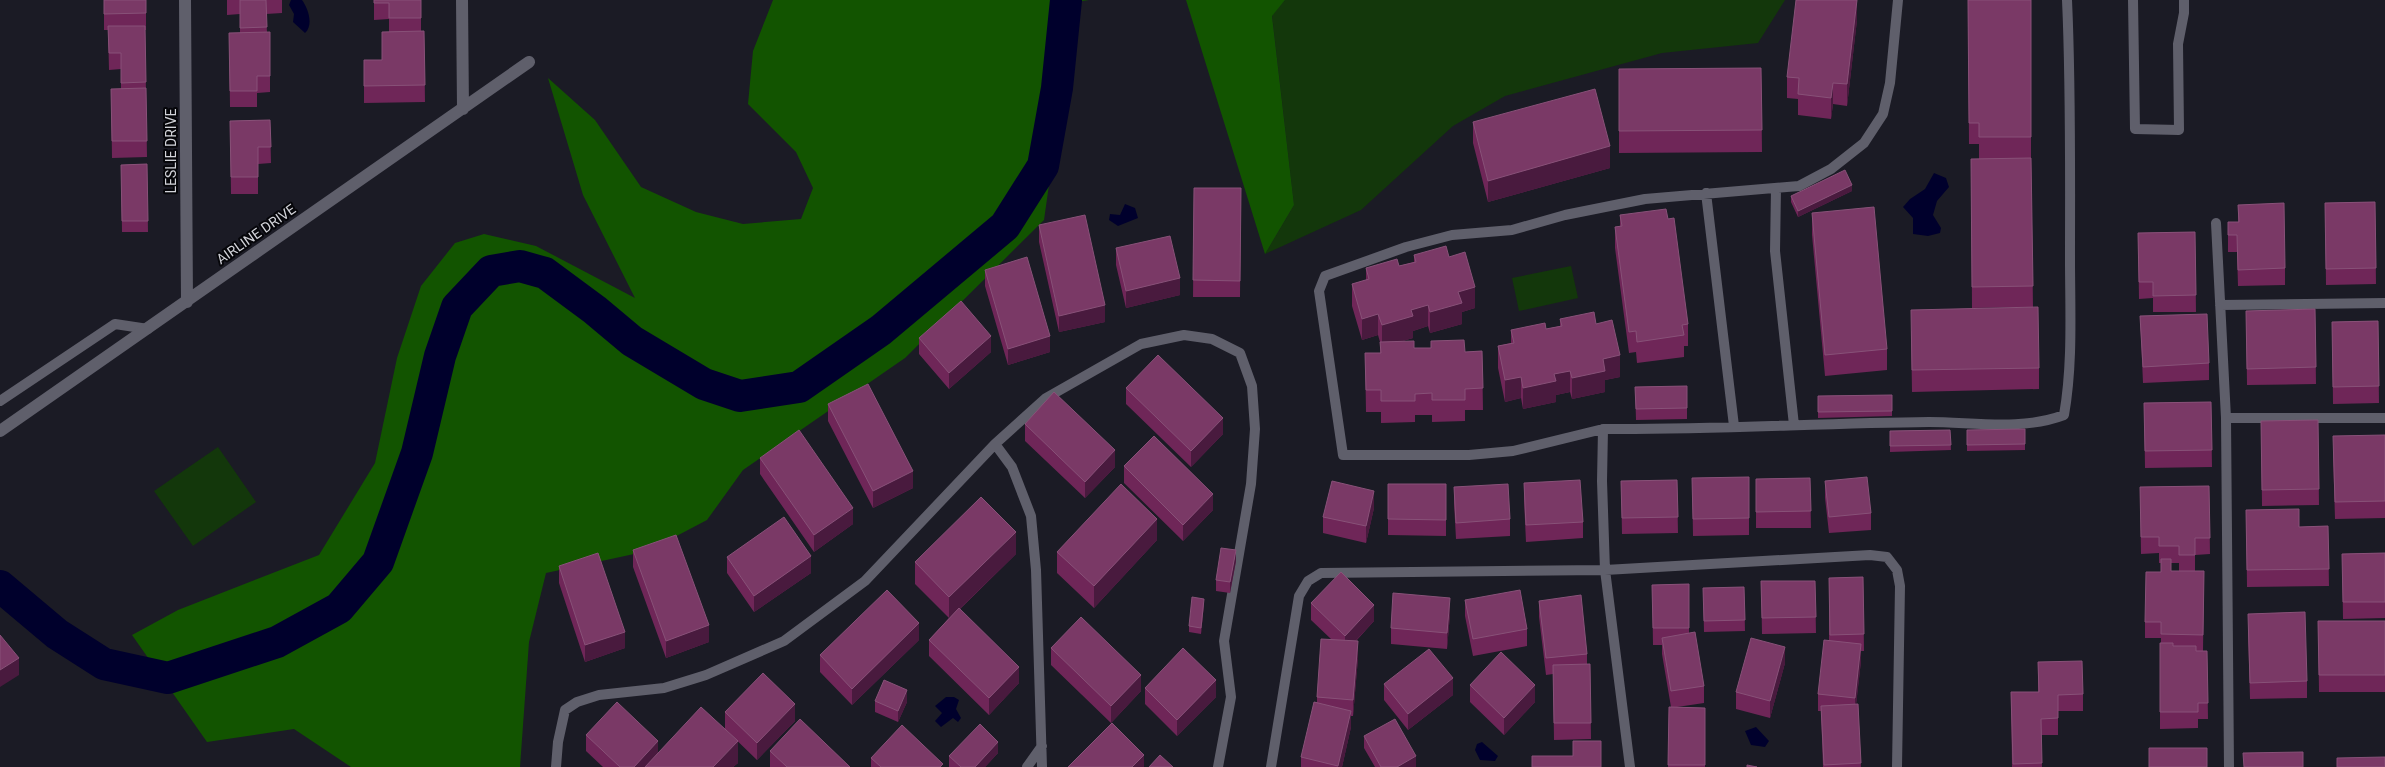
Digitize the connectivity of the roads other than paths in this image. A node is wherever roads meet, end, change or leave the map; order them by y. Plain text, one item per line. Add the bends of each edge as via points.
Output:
1 (185, 0) edge
2 (462, 0) edge
3 (1898, 0) edge
4 (2067, 0) edge
5 (2133, 0) edge
6 (2184, 0) edge
7 (529, 62) dead end
8 (463, 109) junction
9 (1776, 188) junction
10 (1706, 193) junction
11 (2216, 223) dead end
12 (187, 302) junction
13 (2385, 303) edge
14 (2220, 305) junction
15 (148, 329) junction
16 (0, 401) edge
17 (2226, 418) junction
18 (2385, 418) edge
19 (1794, 425) junction
20 (1734, 426) junction
21 (1603, 429) junction
22 (0, 431) edge
23 (995, 444) junction
24 (1605, 570) junction
25 (1042, 746) junction
26 (556, 767) edge
27 (1027, 767) edge
28 (1042, 767) edge
29 (1218, 767) edge
30 (1271, 767) edge
31 (1630, 767) edge
32 (1898, 767) edge
33 (2229, 767) edge

1 - 12 street, LESLIE DRIVE
2 - 8 street
3 - 9 lane via 1890,83 1883,114 1864,143 1831,169 1799,186
4 - 19 lane via 2071,88 2070,266 2068,389 2064,414 2049,420 2024,423
5 - 6 lane via 2135,129 2179,130 2178,44
7 - 8 street, AIRLINE DRIVE
8 - 12 street, AIRLINE DRIVE
9 - 10 lane
9 - 19 lane via 1775,252
10 - 20 lane
10 - 21 lane via 1645,199 1512,230 1452,235 1406,247 1325,276 1319,291 1342,455 1469,455 1513,451
11 - 14 lane
12 - 15 street, AIRLINE DRIVE
13 - 14 lane
14 - 17 lane
15 - 16 lane via 115,324
15 - 22 street, AIRLINE DRIVE
17 - 18 lane
17 - 33 lane
19 - 20 lane
20 - 21 lane via 1682,430
21 - 24 lane
23 - 25 lane via 1012,467 1031,516
23 - 26 lane via 865,581 784,641 706,675 664,688 599,695 565,710
23 - 29 lane via 1046,398 1142,344 1184,335 1212,339 1240,353 1252,386 1255,429 1251,484 1224,640 1231,697
24 - 30 lane via 1321,574 1308,581 1299,596
24 - 31 lane
24 - 32 lane via 1870,555 1887,557 1897,570 1900,586
25 - 27 lane
25 - 28 lane

